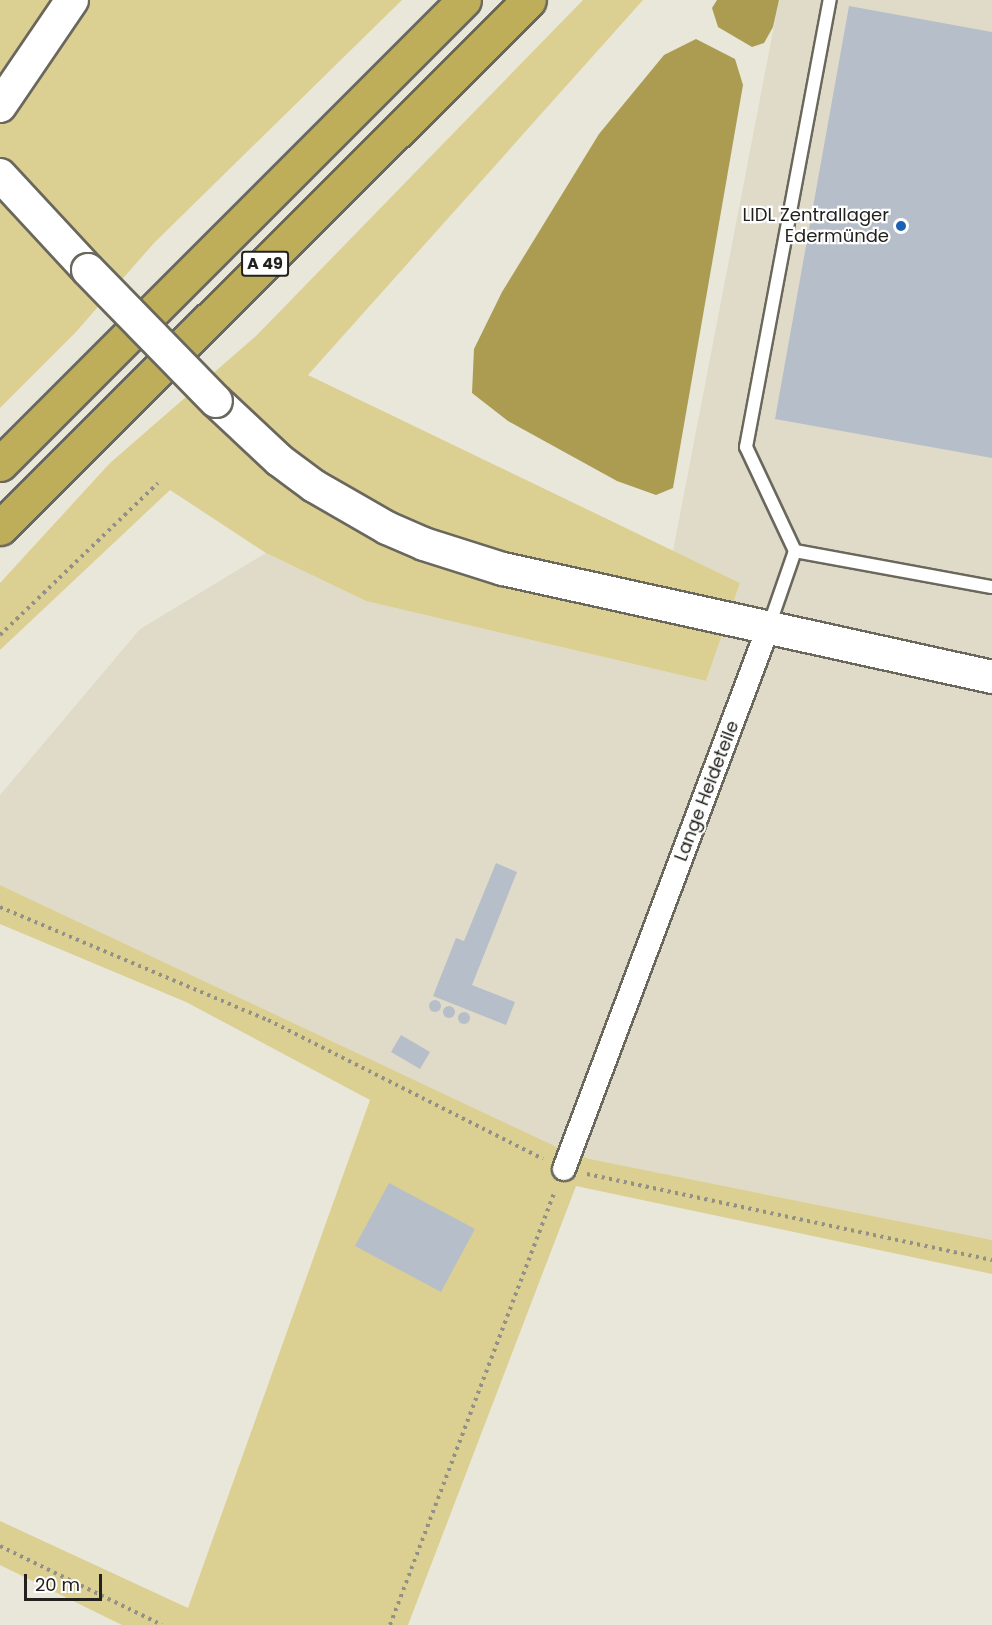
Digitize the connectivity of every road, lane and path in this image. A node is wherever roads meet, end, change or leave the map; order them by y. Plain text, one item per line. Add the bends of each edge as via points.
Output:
1 (72, 0) edge
2 (464, 0) edge
3 (529, 0) edge
4 (830, 0) edge
5 (0, 106) edge
6 (0, 175) edge
7 (0, 464) edge
8 (158, 483) dead end
9 (0, 528) edge
10 (795, 551) junction
11 (992, 586) edge
12 (768, 628) junction
13 (0, 635) edge
14 (992, 677) edge
15 (0, 907) edge
16 (564, 1169) junction
17 (992, 1260) edge
18 (0, 1546) edge
19 (162, 1625) edge
20 (390, 1625) edge

1 - 5 street
2 - 7 highway, A 49
3 - 9 highway, A 49
4 - 10 lane via 746,447
6 - 12 street, bridge via 88,270 263,446 350,508 424,544 503,568
8 - 13 path
10 - 11 lane
10 - 12 lane
12 - 14 street
12 - 16 street, Lange Heideteile
15 - 16 path via 268,1020
16 - 17 path
16 - 20 path
18 - 19 path

